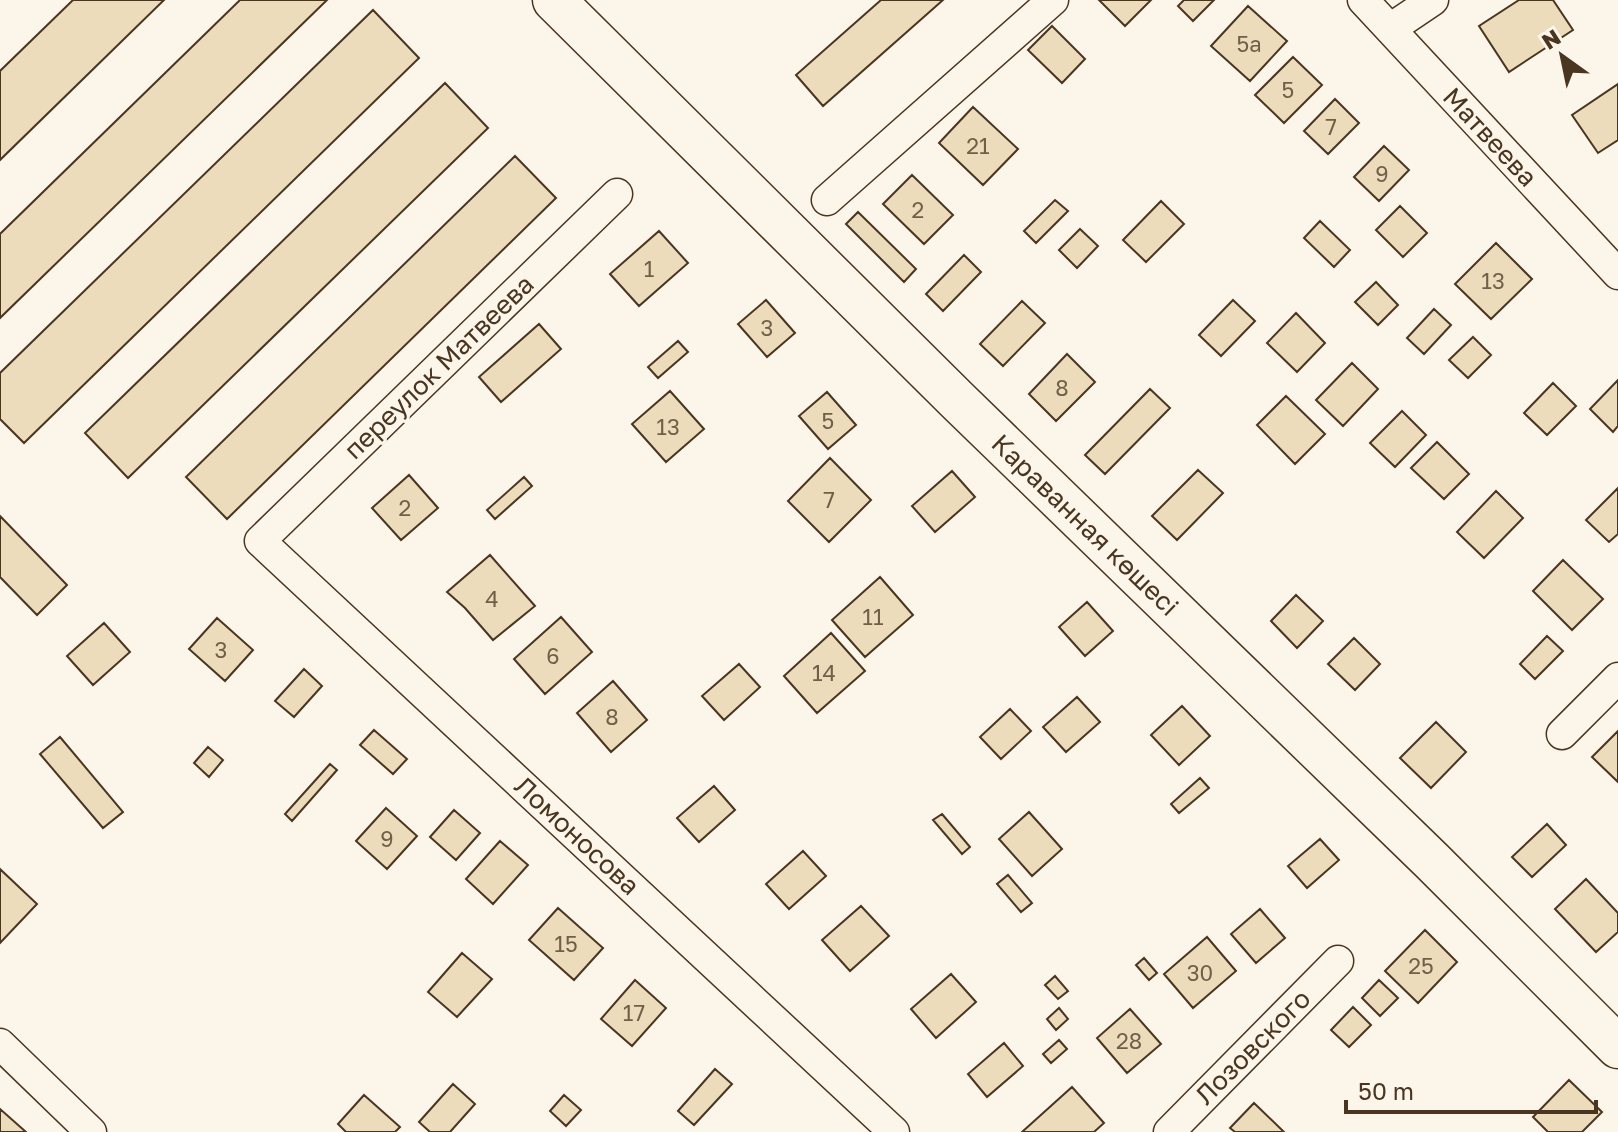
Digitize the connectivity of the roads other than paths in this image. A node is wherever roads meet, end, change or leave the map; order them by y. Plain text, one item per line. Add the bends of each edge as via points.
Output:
1 (554, 0) edge
2 (1053, 0) edge
3 (1363, 0) edge
4 (1433, 0) edge
5 (1390, 29) junction
6 (617, 194) dead end
7 (827, 200) dead end
8 (1618, 274) edge
9 (260, 541) joint
10 (1618, 678) edge
11 (1562, 734) dead end
12 (1338, 961) dead end
13 (0, 1044) edge
14 (1618, 1047) edge
15 (91, 1132) edge
16 (894, 1132) edge
17 (1169, 1132) edge

1 - 14 main road, Караванная көшесі
2 - 7 street
3 - 5 street, Матвеева
4 - 5 street
5 - 8 street, Матвеева
6 - 9 street, переулок Матвеева
9 - 16 street, Ломоносова
10 - 11 street
12 - 17 street, Лозовского
13 - 15 street

